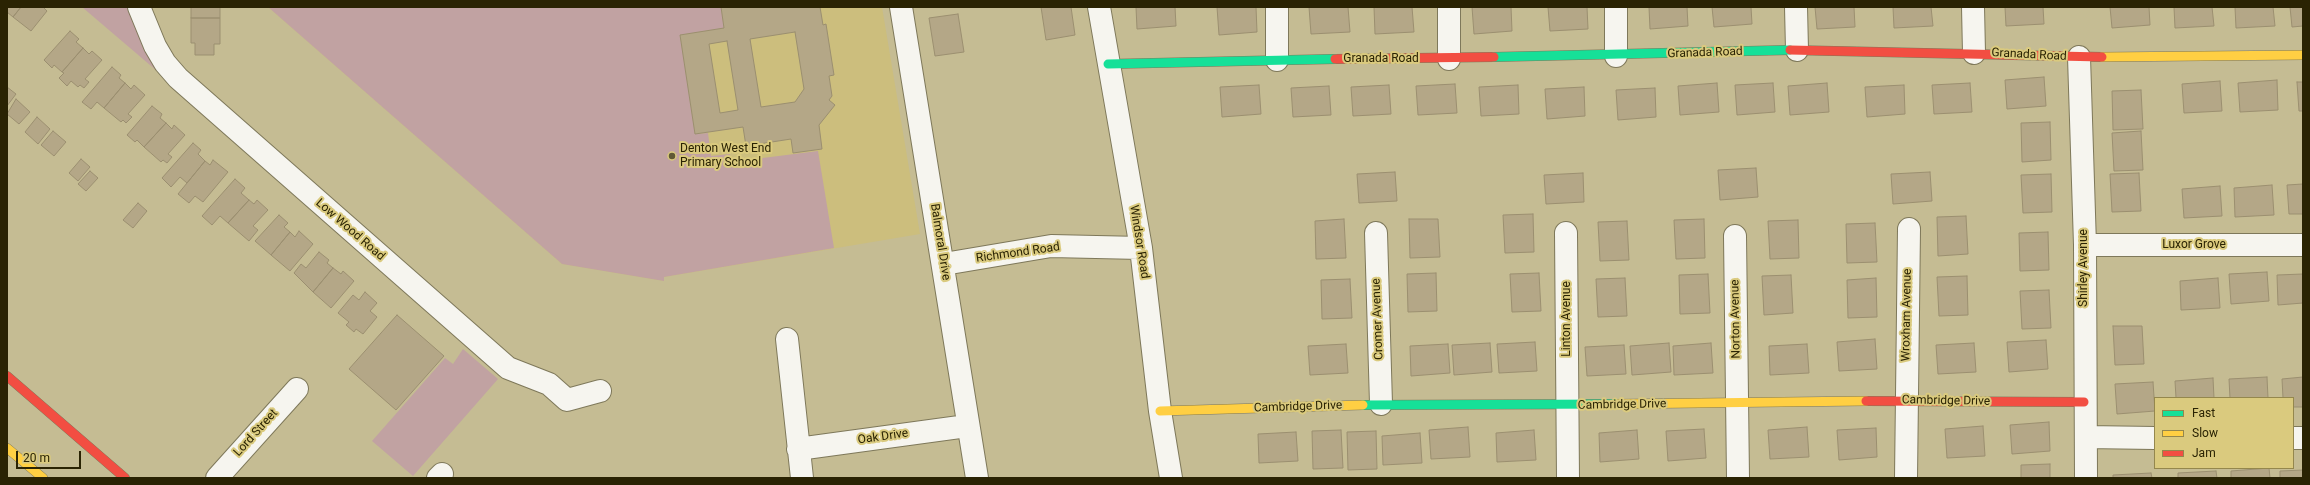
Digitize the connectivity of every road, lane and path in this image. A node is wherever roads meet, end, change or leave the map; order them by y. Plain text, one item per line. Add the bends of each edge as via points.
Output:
1 (139, 7) edge
2 (901, 7) edge
3 (1099, 7) edge
4 (1277, 7) edge
5 (1449, 7) edge
6 (1616, 7) edge
7 (1796, 7) edge
8 (1973, 7) edge
9 (1797, 50) junction
10 (1974, 53) junction
11 (2303, 55) edge
12 (1616, 56) junction
13 (2079, 57) junction
14 (1449, 59) junction
15 (1277, 60) junction
16 (1108, 64) junction
17 (1909, 229) dead end
18 (1376, 233) dead end
19 (1566, 233) dead end
20 (1735, 236) dead end
21 (2085, 245) junction
22 (2303, 245) edge
23 (1141, 248) junction
24 (944, 264) junction
25 (787, 339) dead end
26 (7, 376) edge
27 (297, 389) dead end
28 (600, 391) dead end
29 (1906, 400) junction
30 (2084, 402) junction
31 (1737, 403) junction
32 (1381, 404) junction
33 (1567, 406) junction
34 (1160, 411) junction
35 (967, 426) junction
36 (2086, 437) junction
37 (2154, 438) edge
38 (7, 448) edge
39 (798, 449) junction
40 (43, 478) edge
41 (126, 478) edge
42 (217, 478) edge
43 (802, 478) edge
44 (977, 478) edge
45 (1171, 478) edge
46 (1568, 478) edge
47 (1738, 478) edge
48 (1906, 478) edge
49 (2086, 478) edge

1 - 28 street, Low Wood Road via 155,46 165,64 178,78 508,368 549,384 567,400
2 - 24 street, Balmoral Drive
3 - 16 street, Windsor Road
4 - 15 street
5 - 14 street
6 - 12 street
7 - 9 street
8 - 10 street
9 - 10 main road, Granada Road
9 - 12 main road, Granada Road
10 - 13 main road, Granada Road
11 - 13 main road, Granada Road
12 - 14 main road, Granada Road
13 - 21 street, Shirley Avenue
14 - 15 main road, Granada Road
15 - 16 main road, Granada Road
16 - 23 street, Windsor Road
17 - 29 street, Wroxham Avenue
18 - 32 street, Cromer Avenue
19 - 33 street, Linton Avenue
20 - 31 street, Norton Avenue
21 - 22 street, Luxor Grove
21 - 30 street, Shirley Avenue
23 - 24 street, Richmond Road via 1051,246
23 - 34 street, Windsor Road
24 - 35 street, Balmoral Drive
25 - 39 street
26 - 41 main road
27 - 42 street, Lord Street
29 - 30 main road, Cambridge Drive
29 - 31 main road, Cambridge Drive
29 - 48 street, Wroxham Avenue
30 - 36 street, Shirley Avenue
31 - 33 main road, Cambridge Drive
31 - 47 street, Norton Avenue
32 - 33 main road, Cambridge Drive
32 - 34 main road, Cambridge Drive
33 - 46 street, Linton Avenue
34 - 45 street, Windsor Road
35 - 39 street, Oak Drive
35 - 44 street, Balmoral Drive
36 - 37 street
36 - 49 street, Shirley Avenue
38 - 40 main road
39 - 43 street

